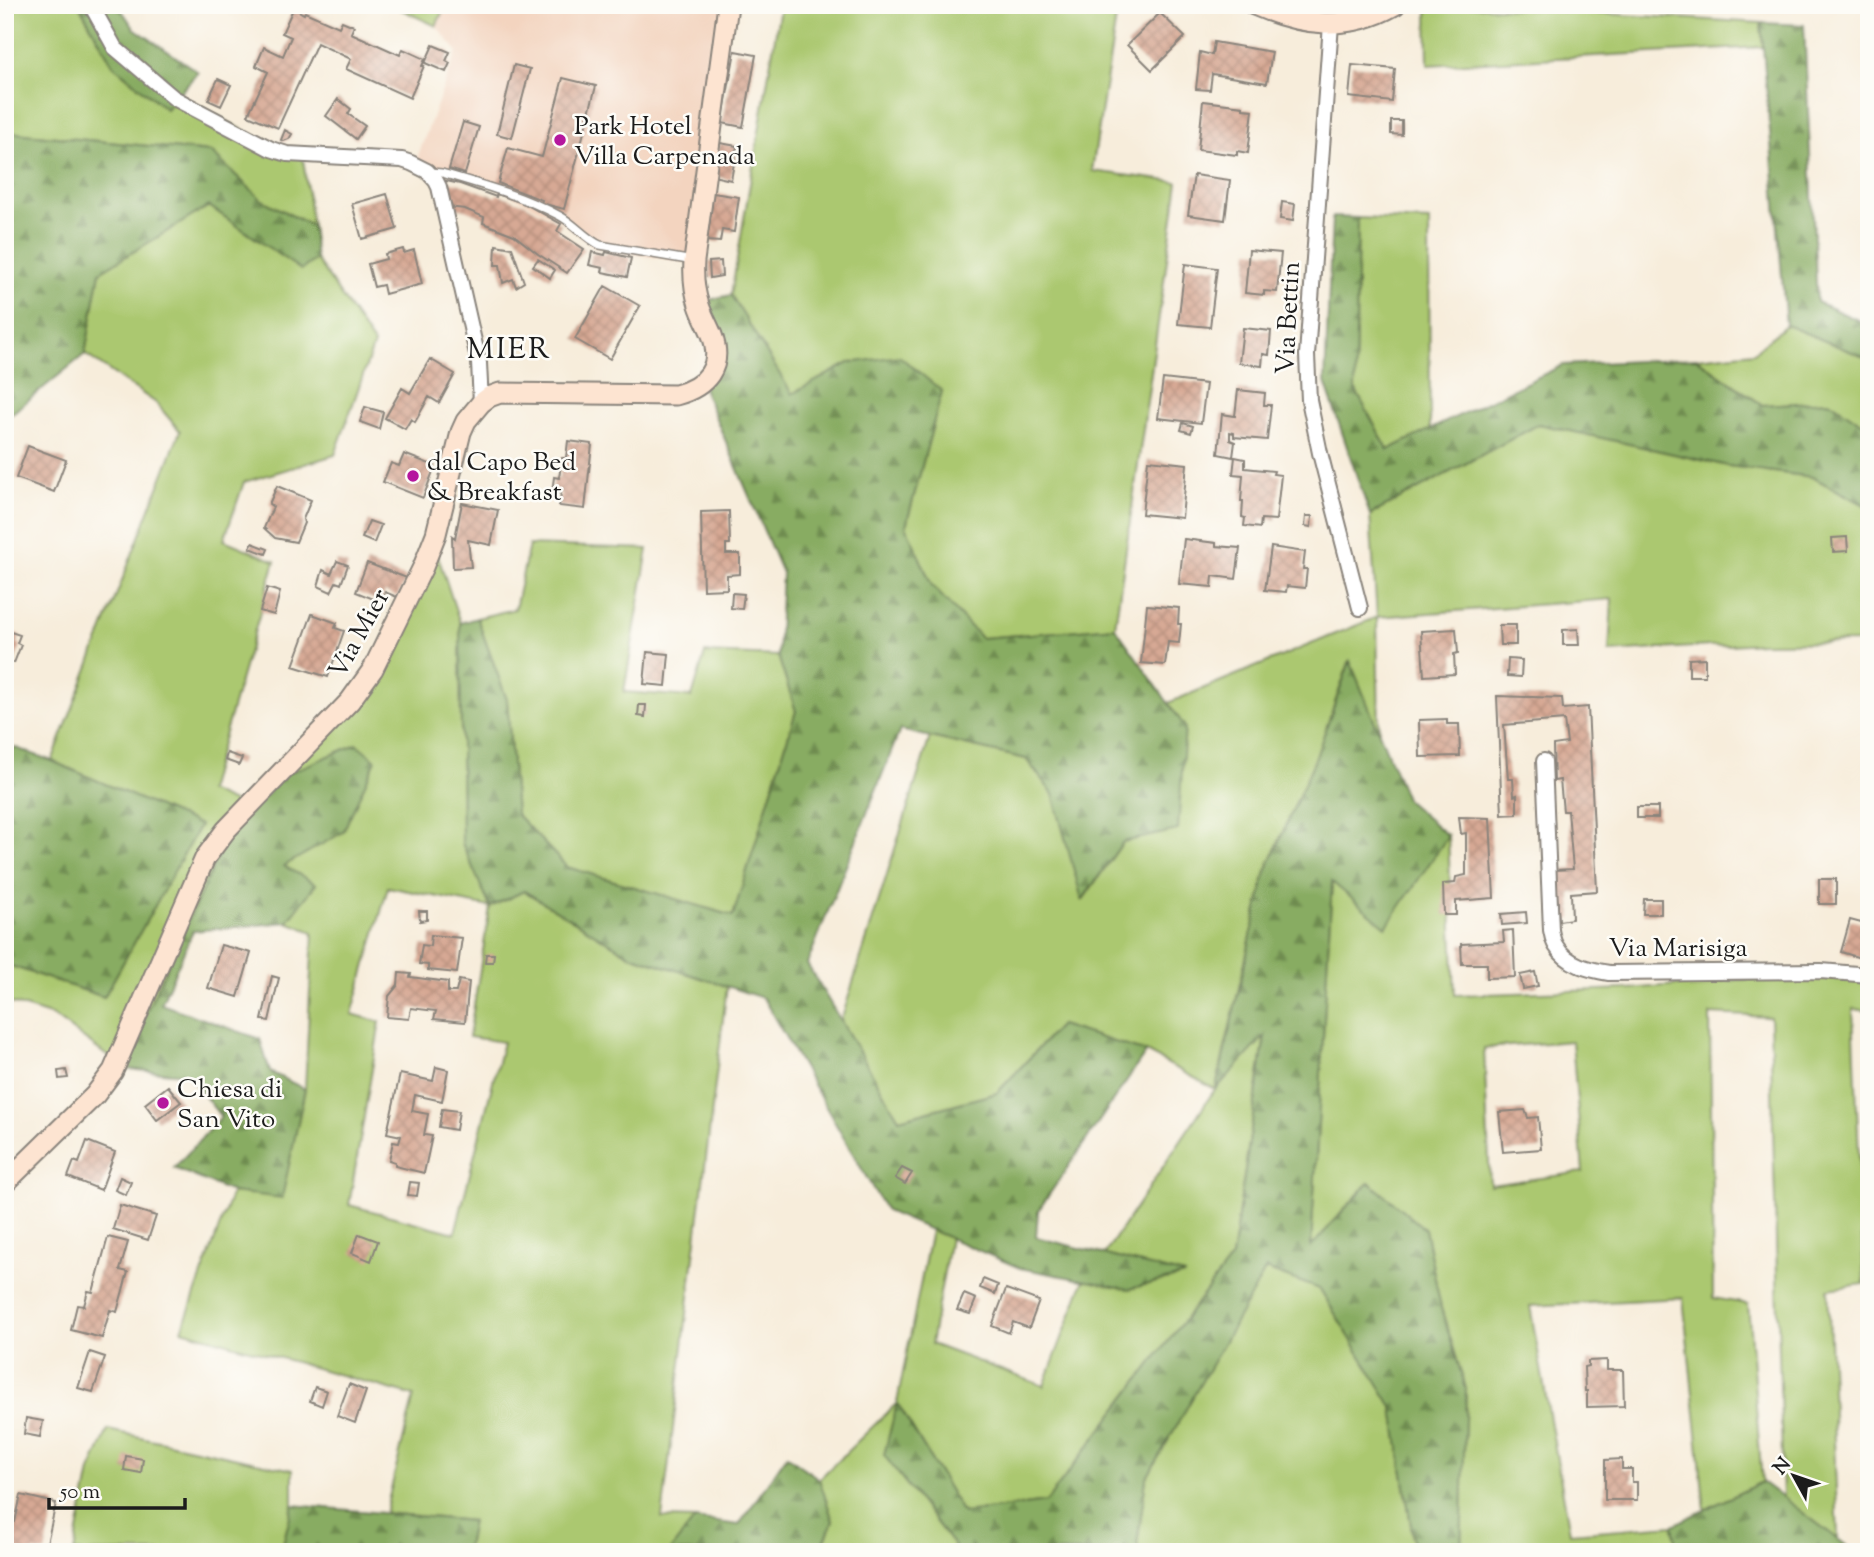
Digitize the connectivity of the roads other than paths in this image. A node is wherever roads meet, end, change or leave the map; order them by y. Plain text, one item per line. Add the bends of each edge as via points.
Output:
1 (91, 5) edge
2 (728, 5) edge
3 (1254, 5) edge
4 (1395, 5) edge
5 (1331, 24) junction
6 (427, 172) junction
7 (694, 261) junction
8 (481, 402) junction
9 (1360, 608) dead end
10 (1544, 761) dead end
11 (1869, 975) edge
12 (5, 1183) edge

1 - 6 street via 116,48 174,98 271,149 287,154 390,158
2 - 7 street
3 - 5 street via 1282,16
4 - 5 street via 1377,15
5 - 9 street, Via Bettin via 1307,355 1309,400
6 - 7 lane via 520,197 566,219 600,245
6 - 8 street via 439,187 457,262 479,363
7 - 8 street via 695,290 716,356 708,378 699,385 676,395 518,392 500,393
8 - 12 street, Via Mier via 461,432 429,551 373,669 350,701 215,844 113,1071 95,1095
10 - 11 street, Via Marisiga via 1551,930 1556,946 1568,960 1609,973 1821,971

